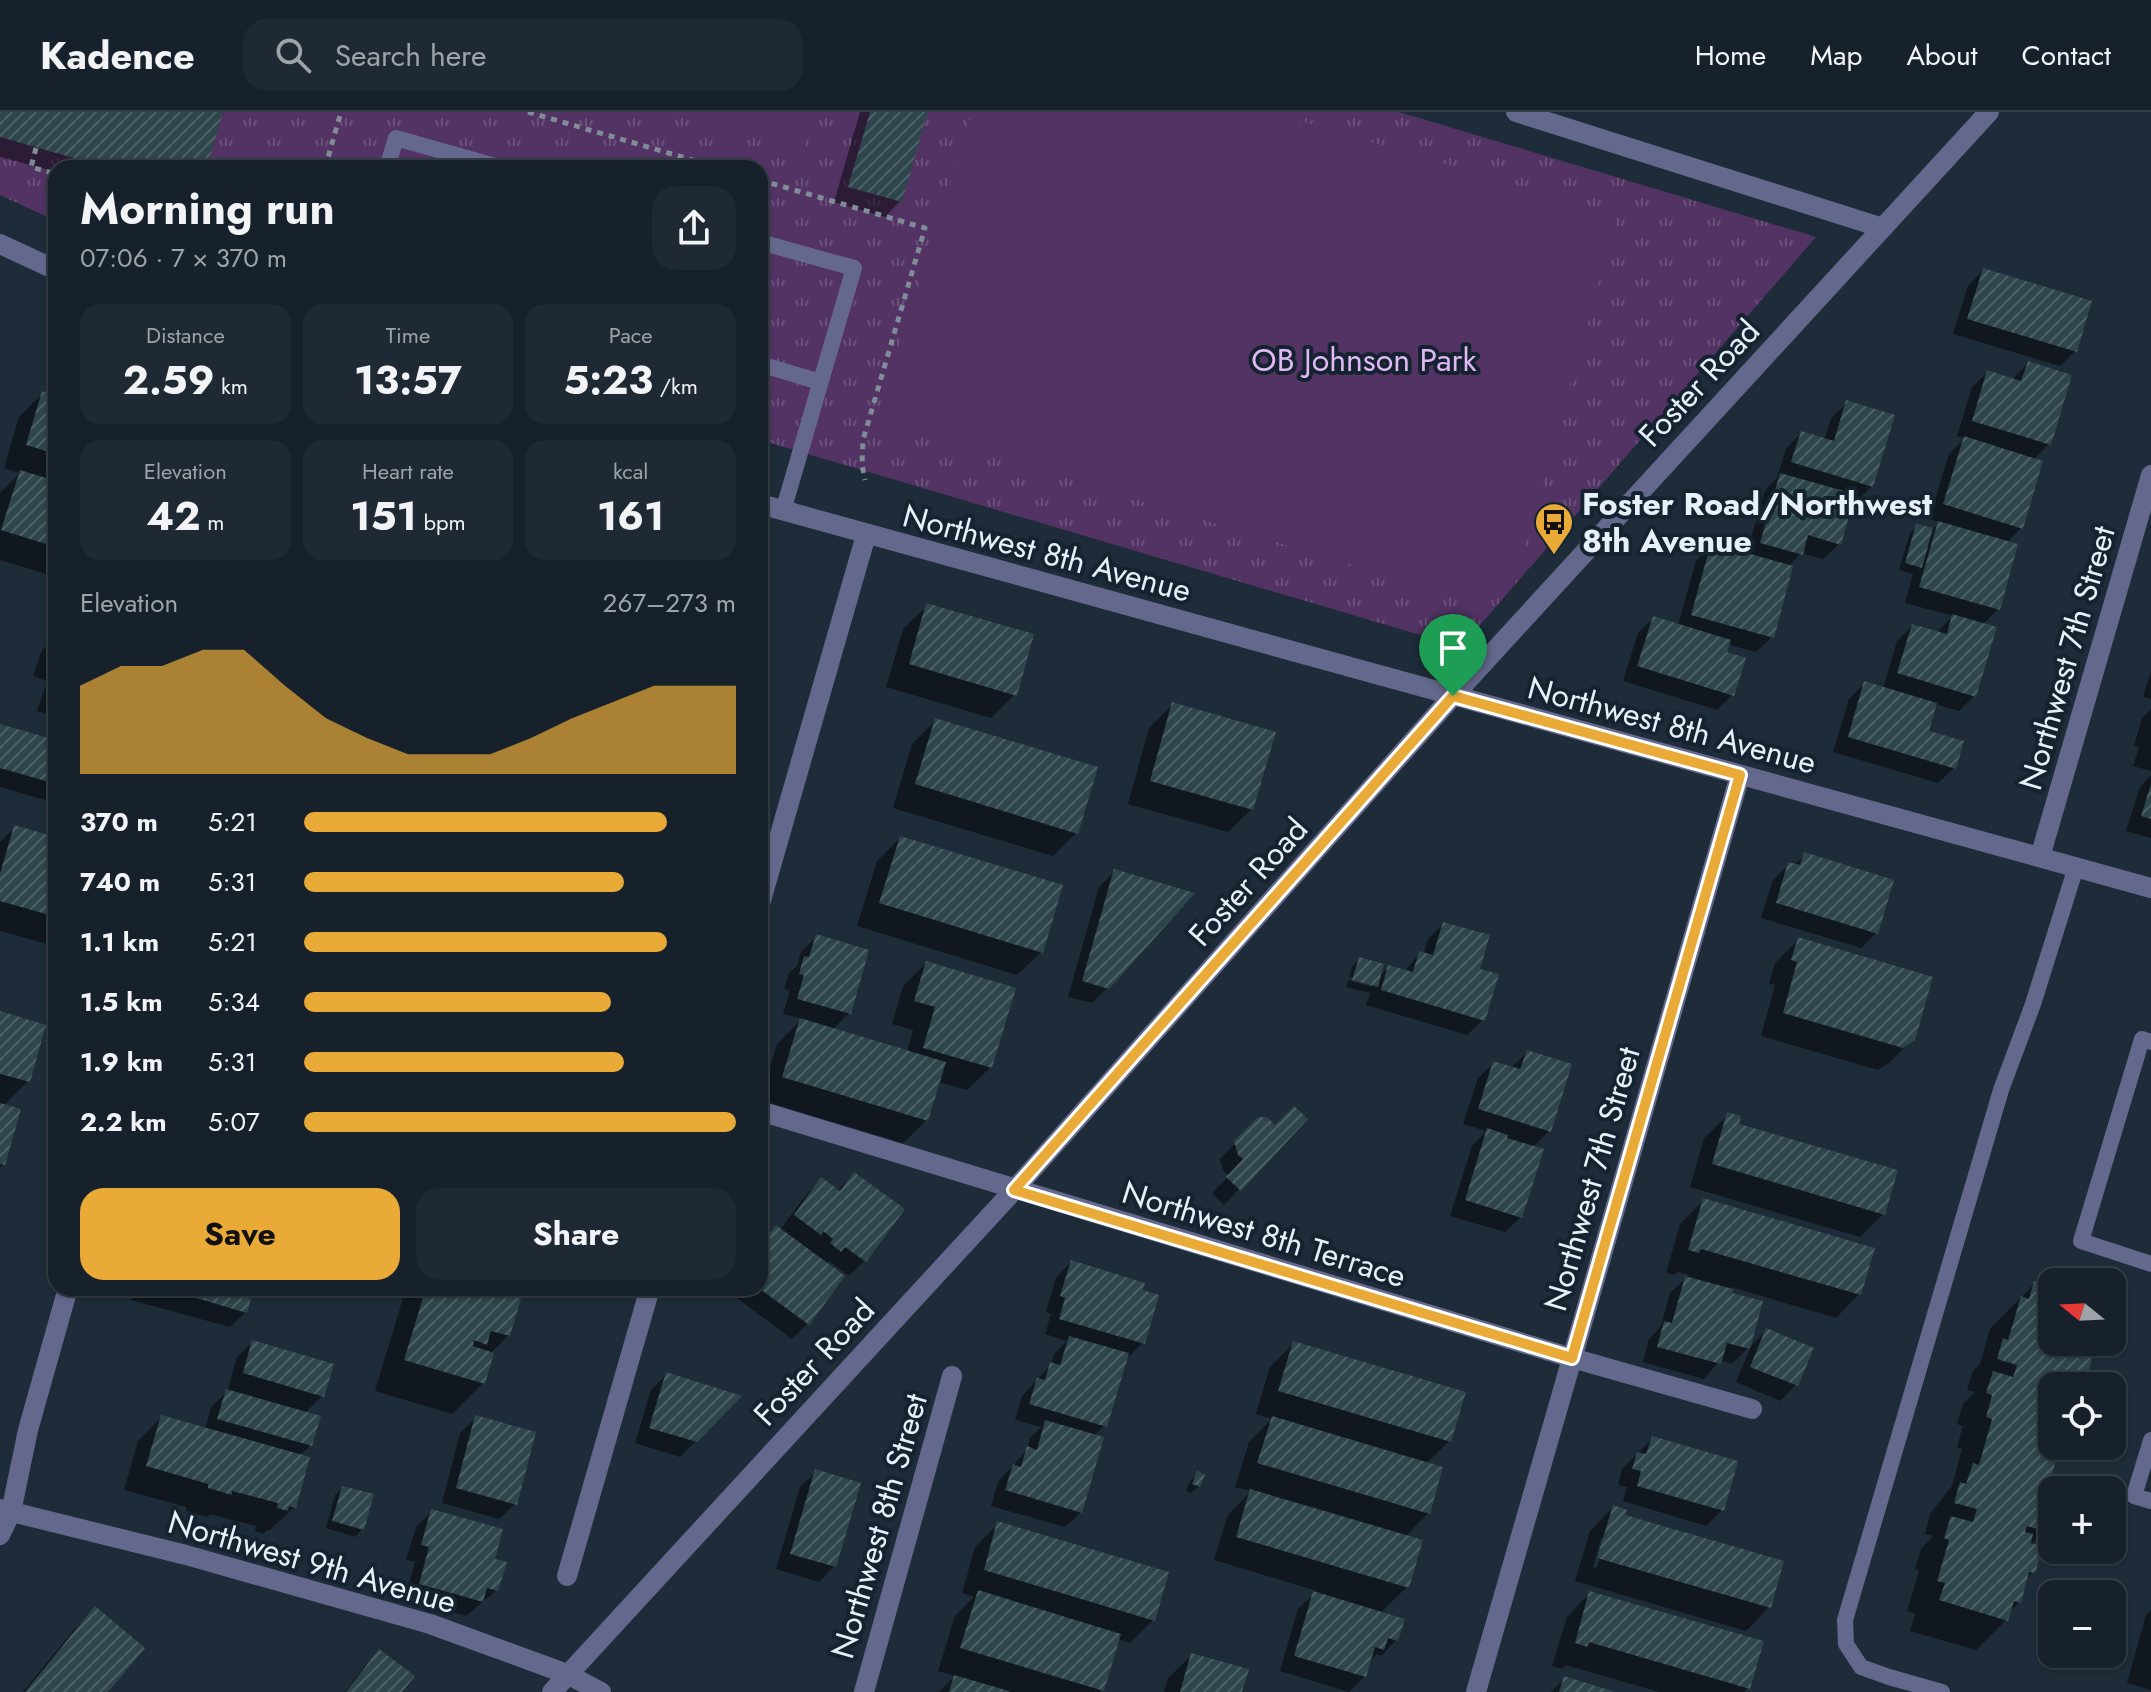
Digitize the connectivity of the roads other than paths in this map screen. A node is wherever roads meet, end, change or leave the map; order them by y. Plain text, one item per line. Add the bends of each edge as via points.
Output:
1 (1516, 112) edge
2 (1989, 112) edge
3 (389, 160) edge
4 (474, 160) edge
5 (1883, 228) junction
6 (768, 244) edge
7 (1, 249) edge
8 (48, 267) edge
9 (768, 366) edge
10 (820, 382) junction
11 (2151, 475) edge
12 (768, 506) edge
13 (783, 511) junction
14 (866, 535) junction
15 (1453, 696) junction
16 (1740, 775) junction
17 (2040, 857) junction
18 (2076, 867) junction
19 (768, 876) edge
20 (2151, 888) edge
21 (2151, 1042) edge
22 (768, 1113) edge
23 (1014, 1190) junction
24 (2151, 1264) edge
25 (66, 1296) edge
26 (648, 1296) edge
27 (1572, 1358) junction
28 (952, 1376) dead end
29 (1752, 1409) dead end
30 (2151, 1440) edge
31 (2151, 1501) edge
32 (5, 1511) edge
33 (0, 1535) edge
34 (567, 1576) dead end
35 (567, 1674) junction
36 (552, 1692) edge
37 (601, 1692) edge
38 (864, 1692) edge
39 (1476, 1692) edge
40 (1942, 1692) edge

1 - 5 street
2 - 5 street, Foster Road
3 - 4 lane via 396,138
5 - 15 street, Foster Road
6 - 10 lane via 854,268
7 - 8 street
9 - 10 lane
10 - 13 lane
11 - 17 street, Northwest 7th Street
12 - 13 street, Northwest 8th Avenue
13 - 14 street, Northwest 8th Avenue
14 - 15 street, Northwest 8th Avenue
14 - 19 street
15 - 16 street, Northwest 8th Avenue
15 - 23 street, Foster Road
16 - 17 street, Northwest 8th Avenue
16 - 27 street, Northwest 7th Street
17 - 18 street, Northwest 8th Avenue
18 - 20 street, Northwest 8th Avenue
18 - 40 lane via 2001,1090 1845,1620 1846,1644 1861,1667
21 - 24 lane via 2142,1039 2081,1241
22 - 23 street, Northwest 8th Terrace
23 - 27 street, Northwest 8th Terrace
23 - 35 street, Foster Road
25 - 32 street
26 - 34 street
27 - 29 street, Northwest 8th Terrace
27 - 39 street, Northwest 7th Street
28 - 38 street, Northwest 8th Street
30 - 31 lane via 2134,1496
32 - 33 street
32 - 35 street, Northwest 9th Avenue via 430,1624
35 - 36 street, Foster Road
35 - 37 street, Northwest 9th Avenue

